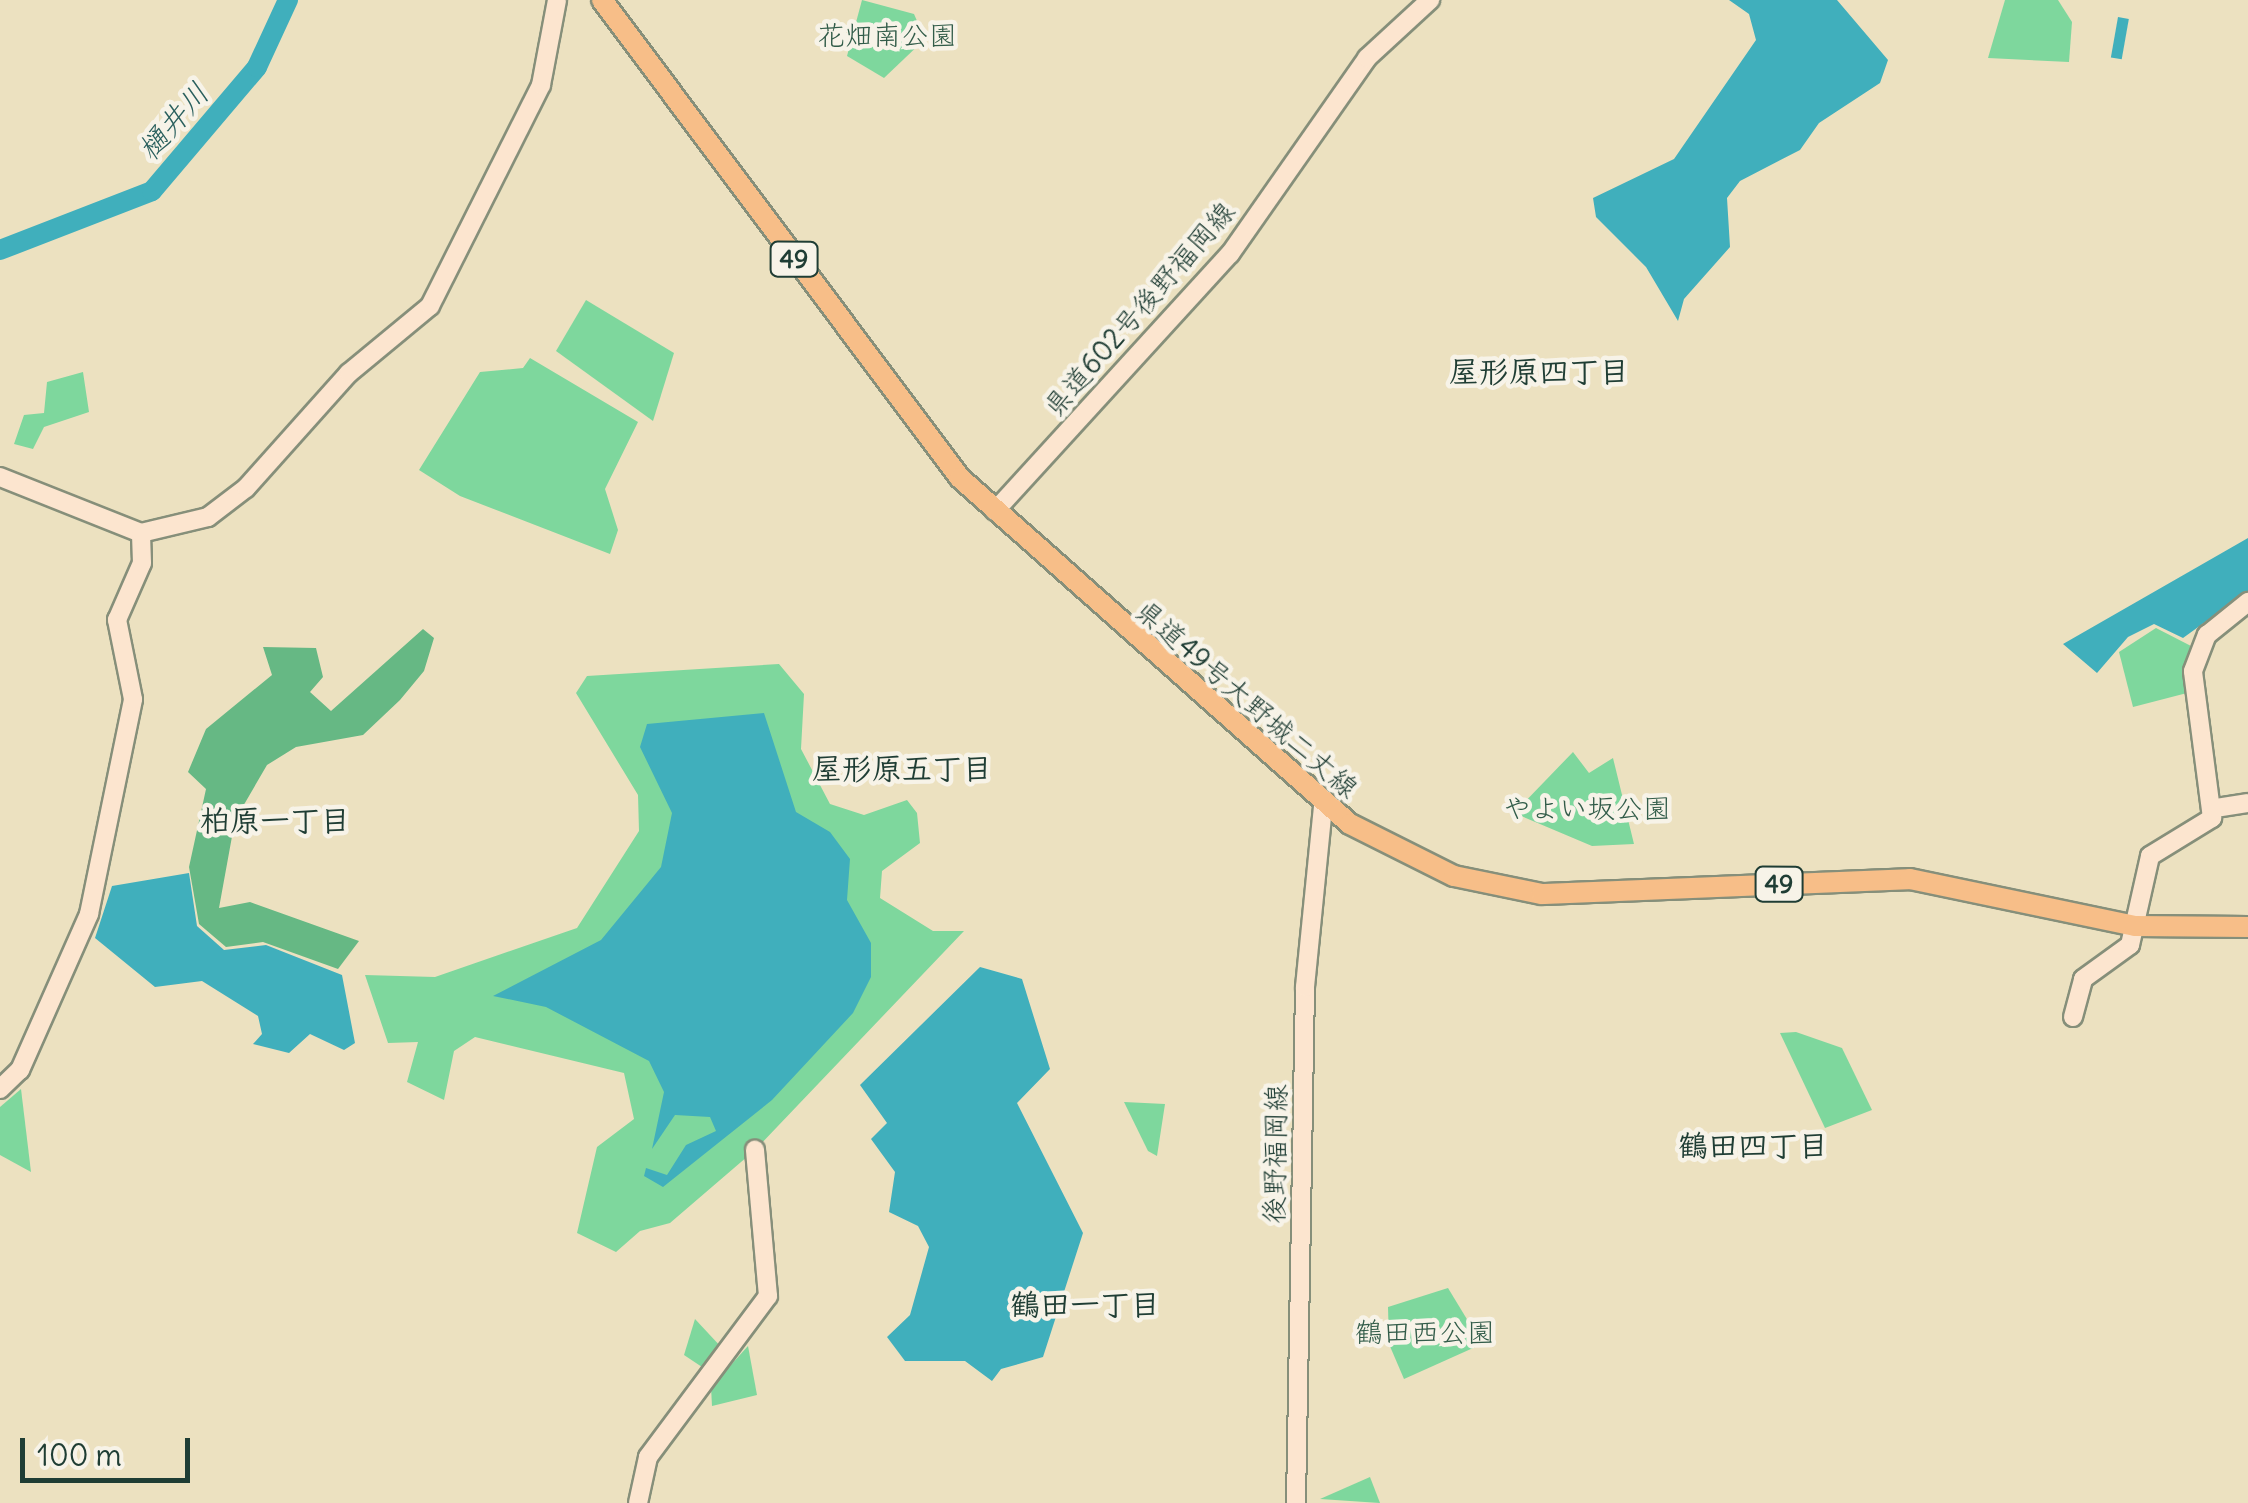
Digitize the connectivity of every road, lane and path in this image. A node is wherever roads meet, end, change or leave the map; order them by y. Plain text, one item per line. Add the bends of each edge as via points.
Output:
1 (558, 0) edge
2 (602, 0) edge
3 (1430, 0) edge
4 (0, 477) edge
5 (996, 510) junction
6 (141, 533) junction
7 (2248, 602) edge
8 (2248, 803) edge
9 (1324, 806) junction
10 (2216, 808) junction
11 (2136, 926) junction
12 (2248, 927) edge
13 (2074, 1017) dead end
14 (0, 1089) edge
15 (755, 1150) dead end
16 (638, 1503) edge
17 (1296, 1503) edge

1 - 6 street via 541,85 430,306 349,373 246,488 208,517
2 - 5 main road, 県道49号大野城二丈線 / 49 via 848,334
3 - 5 street, 県道602号後野福岡線 via 1367,58 1230,254
4 - 6 street
5 - 9 main road, 県道49号大野城二丈線 / 49
6 - 14 street via 142,564 116,620 133,698 89,914 20,1070
7 - 10 street via 2207,635 2193,671
8 - 10 street
9 - 11 main road, 県道49号大野城二丈線 / 49 via 1426,864 1500,888 1580,896 1949,882
9 - 17 street, 後野福岡線 via 1306,987
10 - 11 street via 2150,856
11 - 12 main road, 県道49号大野城二丈線 / 49
11 - 13 street via 2120,958 2084,979
15 - 16 street via 768,1296 648,1457

